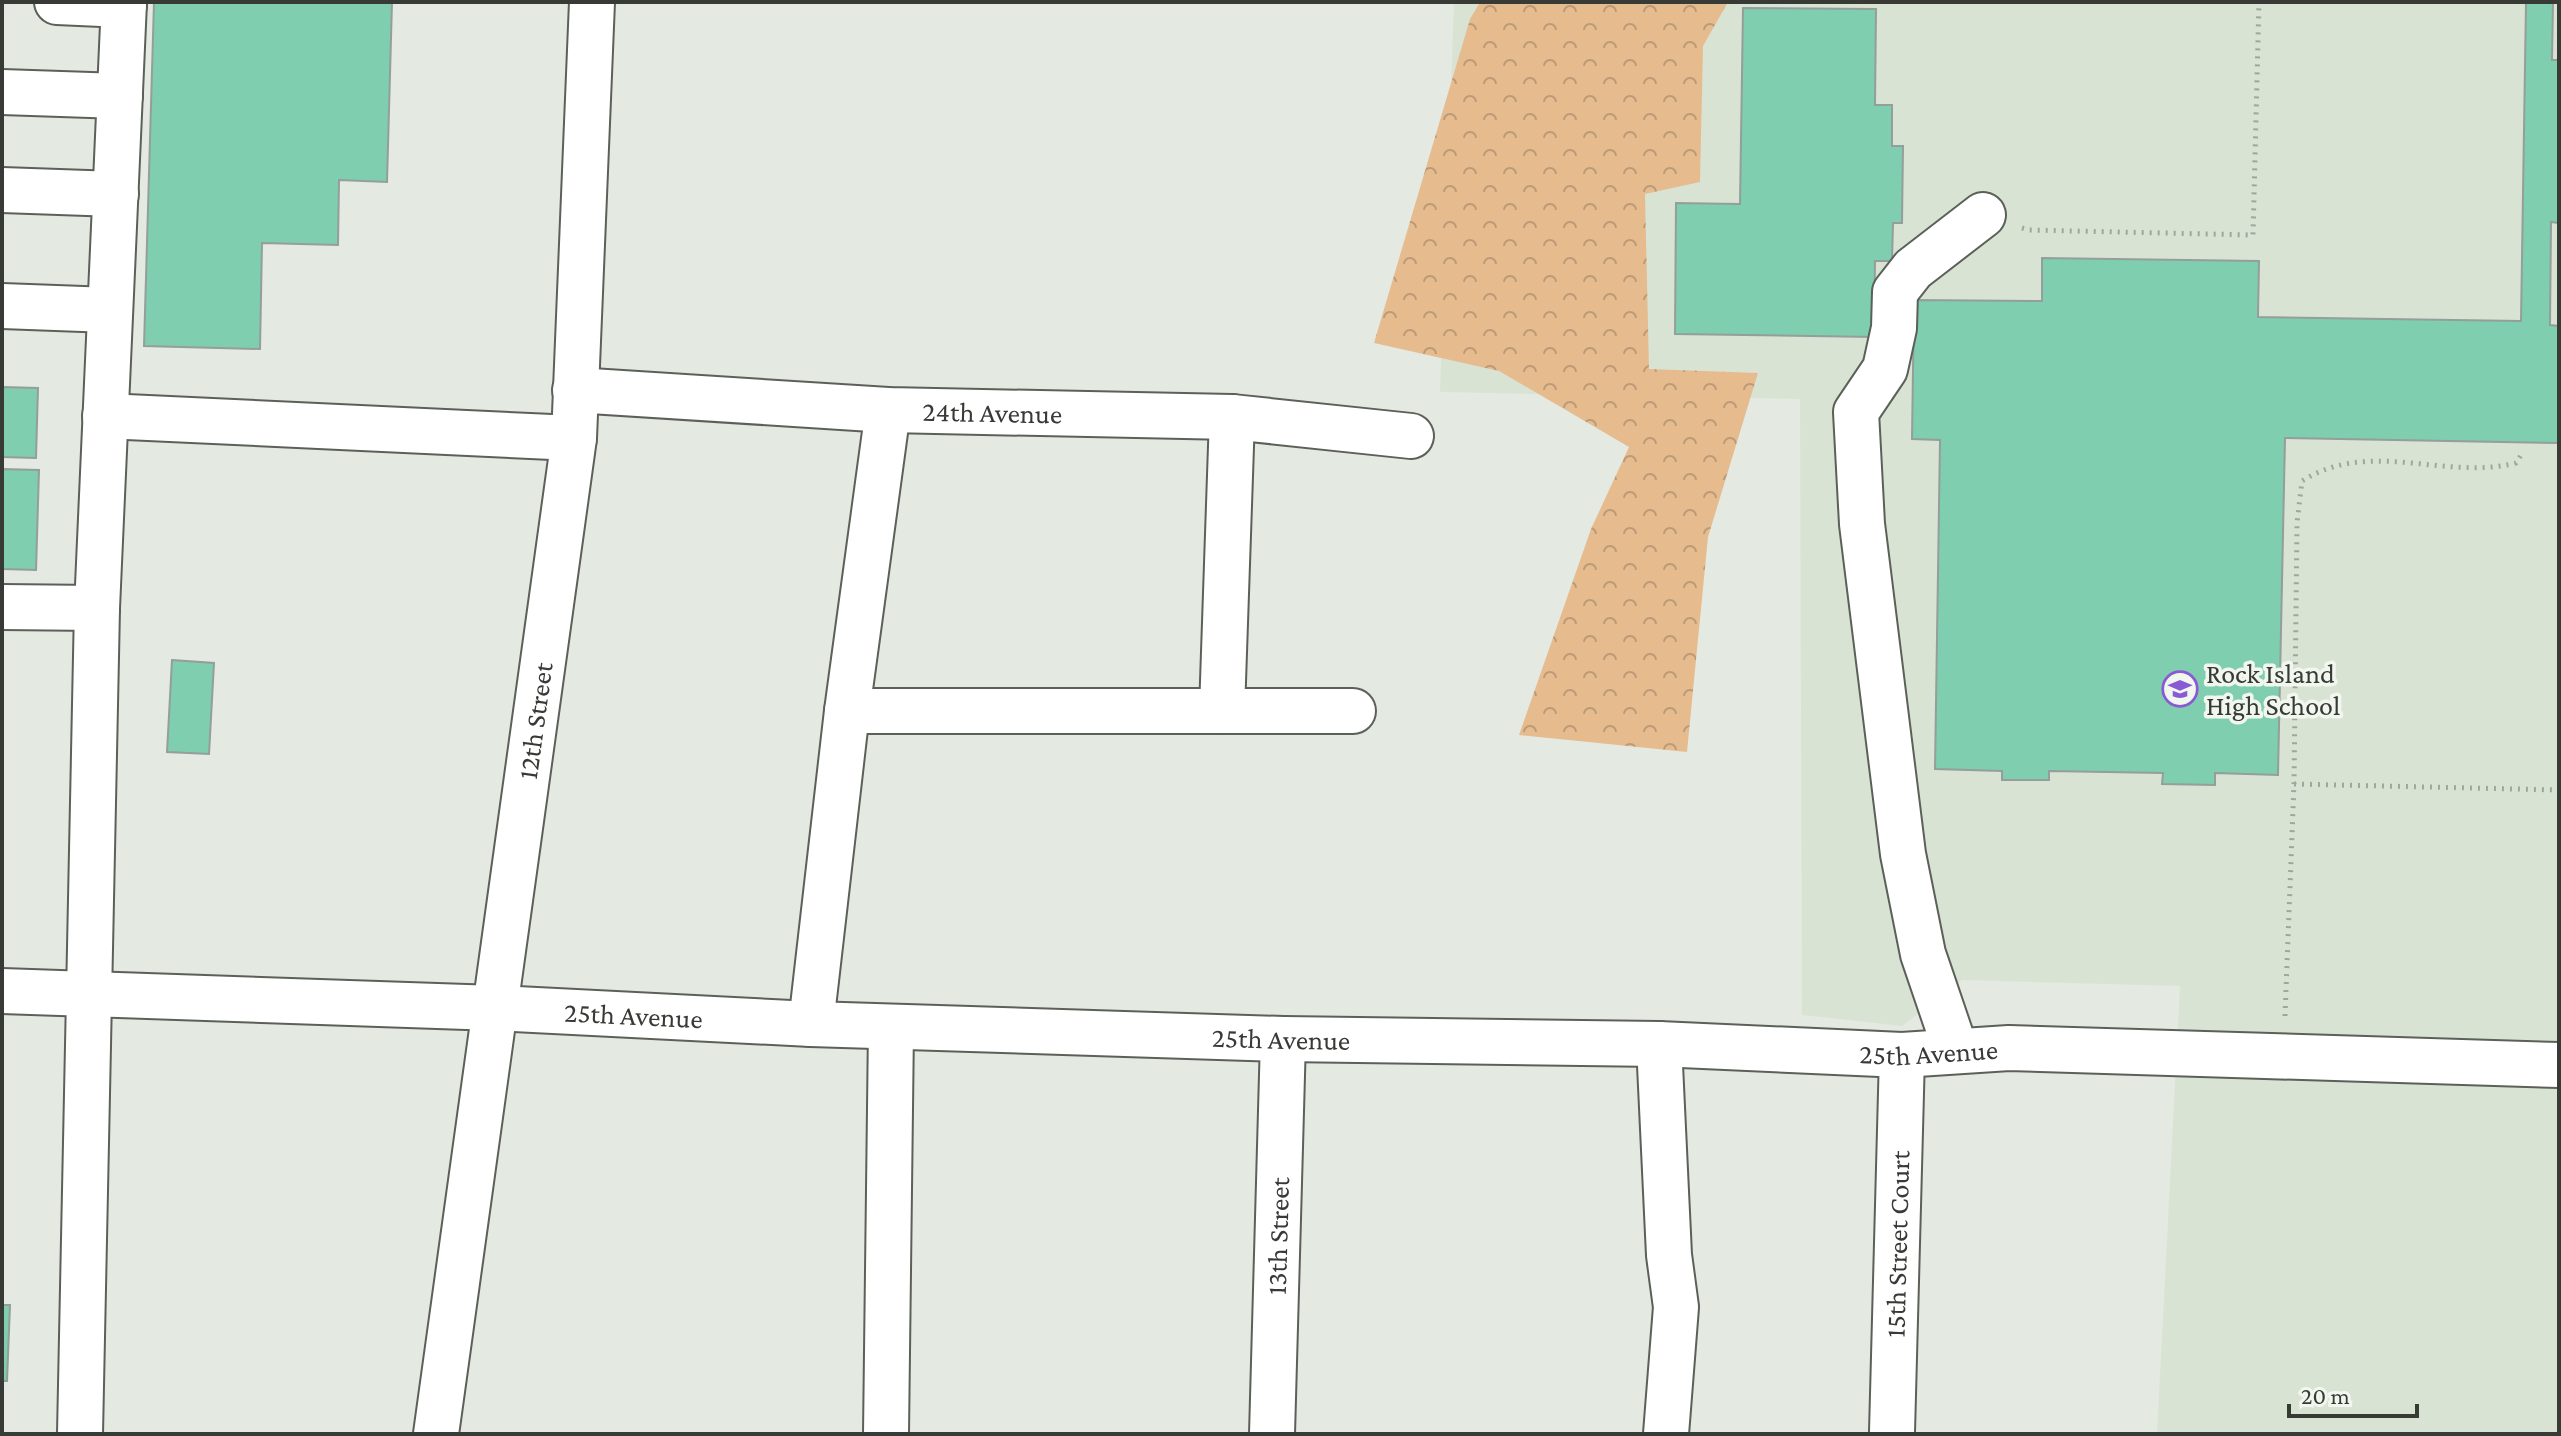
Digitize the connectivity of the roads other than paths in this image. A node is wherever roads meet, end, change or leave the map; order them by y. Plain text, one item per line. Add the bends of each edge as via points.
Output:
1 (57, 2) edge
2 (592, 2) edge
3 (124, 3) edge
4 (2, 92) edge
5 (120, 96) junction
6 (2, 190) edge
7 (116, 194) junction
8 (1983, 215) road end
9 (2, 306) edge
10 (110, 310) junction
11 (575, 390) junction
12 (888, 410) junction
13 (105, 416) junction
14 (1232, 417) junction
15 (1411, 436) dead end
16 (574, 438) junction
17 (2, 607) edge
18 (97, 608) junction
19 (847, 711) junction
20 (1222, 711) junction
21 (1353, 711) dead end
22 (2, 991) edge
23 (89, 994) junction
24 (496, 1008) junction
25 (811, 1024) junction
26 (891, 1027) junction
27 (1283, 1039) junction
28 (1659, 1044) junction
29 (1956, 1051) junction
30 (1902, 1055) junction
31 (2559, 1065) edge
32 (1892, 1432) dead end
33 (80, 1434) edge
34 (436, 1434) edge
35 (886, 1434) edge
36 (1272, 1434) edge
37 (1666, 1434) edge

1 - 3 street
2 - 11 street, 12th Street
3 - 5 street
4 - 5 street
5 - 7 street
6 - 7 street
7 - 10 street
8 - 29 street via 1913,269 1895,292 1885,369 1856,412 1862,524 1903,854 1923,954
9 - 10 street
10 - 13 street
11 - 12 street, 24th Avenue
11 - 16 street, 12th Street
12 - 14 street, 24th Avenue
12 - 19 street
13 - 16 street
13 - 18 street
14 - 15 street, 24th Avenue
14 - 20 street
16 - 24 street, 12th Street
17 - 18 street
18 - 23 street
19 - 20 street
19 - 25 street
20 - 21 street
22 - 23 street, 25th Avenue
23 - 24 street, 25th Avenue
23 - 33 street
24 - 25 street, 25th Avenue
24 - 34 street, 12th Street
25 - 26 street, 25th Avenue
26 - 27 street, 25th Avenue
26 - 35 street
27 - 28 street, 25th Avenue
27 - 36 street, 13th Street
28 - 30 street, 25th Avenue
28 - 37 street via 1676,1307
29 - 30 street, 25th Avenue
29 - 31 street, 25th Avenue via 2009,1048
30 - 32 street, 15th Street Court

